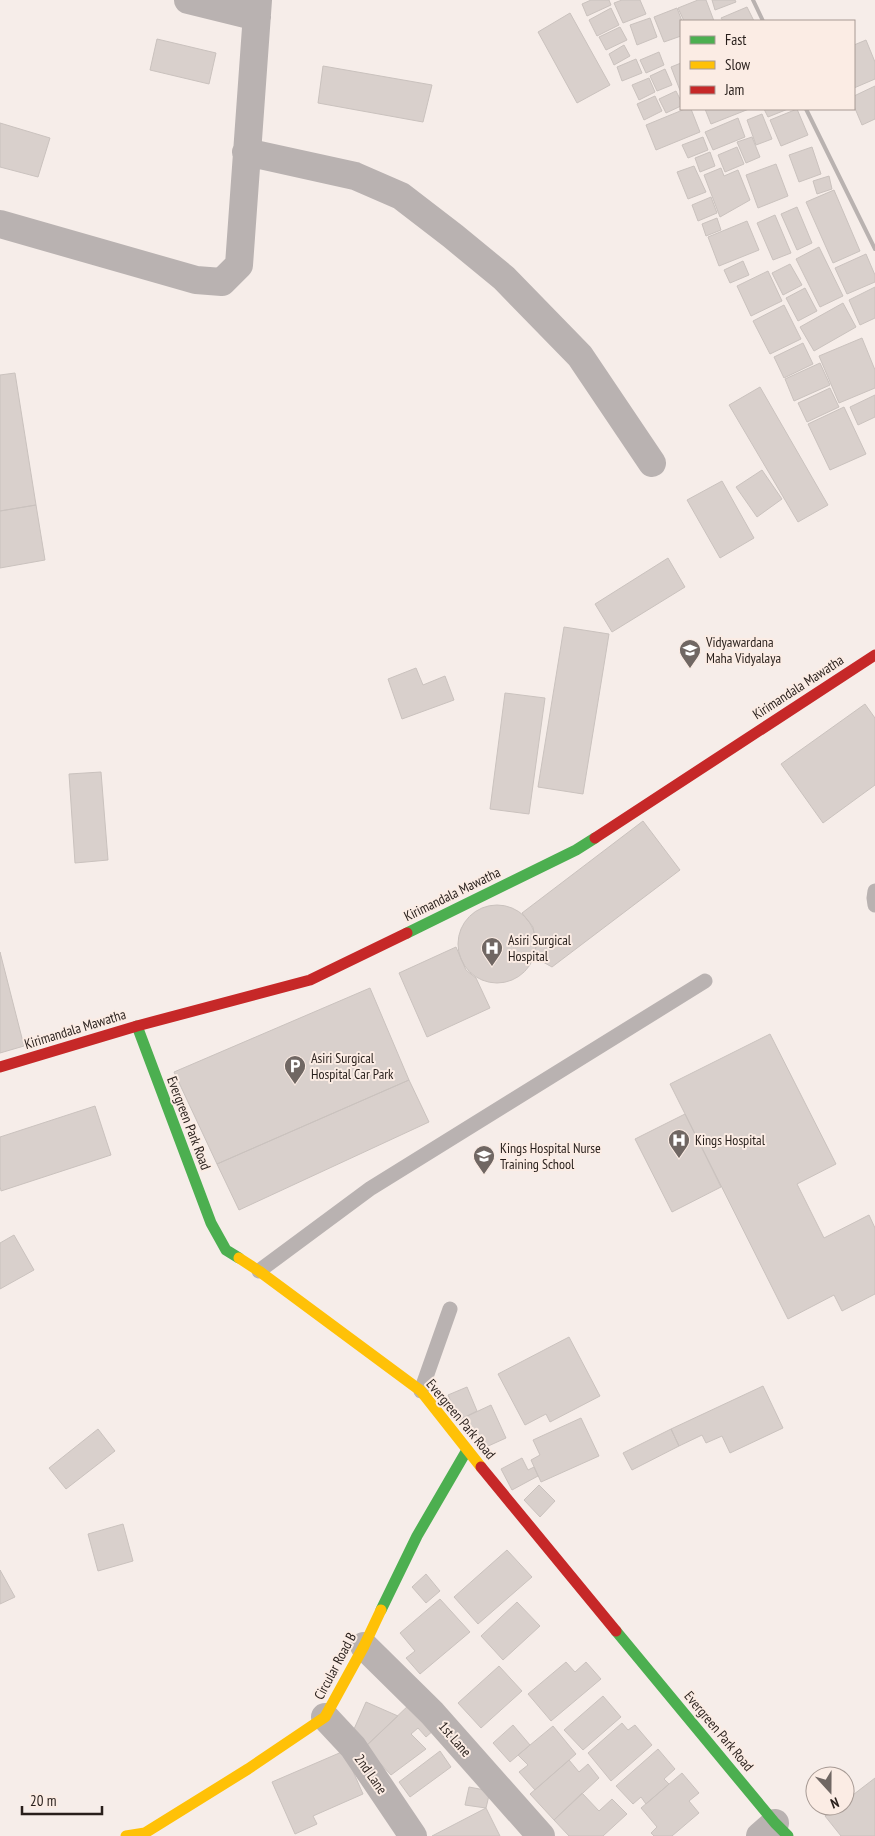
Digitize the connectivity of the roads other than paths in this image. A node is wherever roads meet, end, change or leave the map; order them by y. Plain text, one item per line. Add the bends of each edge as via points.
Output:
1 (188, 0) edge
2 (257, 8) edge
3 (246, 152) junction
4 (0, 224) edge
5 (652, 463) dead end
6 (875, 655) edge
7 (875, 891) edge
8 (875, 905) edge
9 (705, 981) dead end
10 (136, 1026) junction
11 (0, 1067) edge
12 (259, 1271) junction
13 (450, 1309) dead end
14 (421, 1391) junction
15 (467, 1450) junction
16 (364, 1646) junction
17 (325, 1716) junction
18 (774, 1832) edge
19 (146, 1834) edge
20 (126, 1836) edge
21 (413, 1836) edge
22 (541, 1836) edge

1 - 2 street
2 - 3 street
3 - 4 street via 239,265 222,282 196,280
3 - 5 street via 355,176 401,196 446,230 504,278 580,356
6 - 10 street, Kirimandala Mawatha via 576,850 310,980
7 - 8 lane
9 - 12 lane via 372,1188
10 - 11 street, Kirimandala Mawatha
10 - 12 street, Evergreen Park Road via 210,1223 226,1250
12 - 14 street, Evergreen Park Road
13 - 14 lane
14 - 15 street, Evergreen Park Road
15 - 16 street, Circular Road B via 418,1536
15 - 18 street, Evergreen Park Road
16 - 17 street, Circular Road B
16 - 22 street, 1st Lane via 432,1713
17 - 19 street, Circular Road B
17 - 21 street, 2nd Lane via 353,1747
19 - 20 street, Circular Road B

